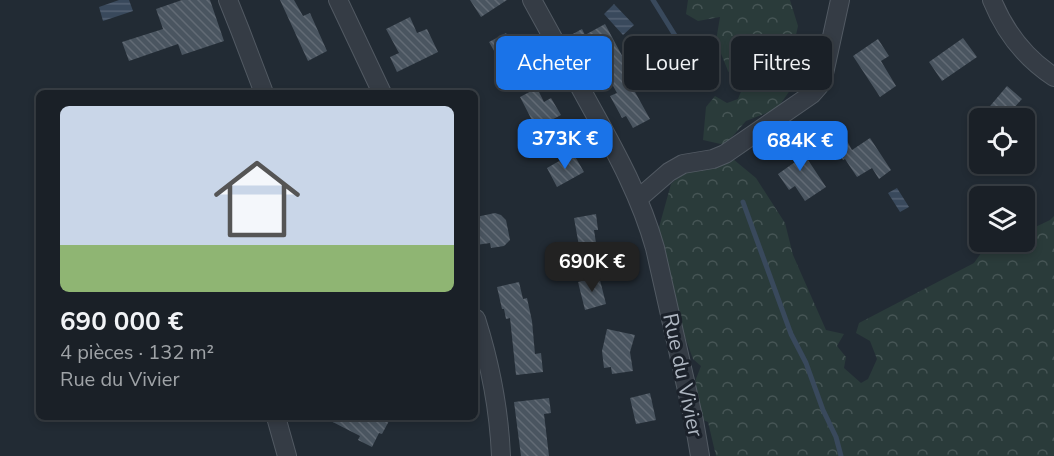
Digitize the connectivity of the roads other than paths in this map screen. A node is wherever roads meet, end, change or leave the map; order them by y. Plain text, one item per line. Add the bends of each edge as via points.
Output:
1 (228, 0) edge
2 (338, 0) edge
3 (532, 0) edge
4 (840, 0) edge
5 (992, 0) edge
6 (1054, 77) edge
7 (263, 90) edge
8 (381, 90) edge
9 (639, 198) junction
10 (478, 325) edge
11 (277, 420) edge
12 (287, 456) edge
13 (501, 456) edge
14 (700, 456) edge

1 - 7 street
2 - 8 street
3 - 9 street, Rue du Vivier
4 - 9 street via 823,78 812,94 725,154 683,164 669,172
5 - 6 street via 1021,49
9 - 14 street, Rue du Vivier via 655,248
10 - 13 street via 494,395
11 - 12 street

